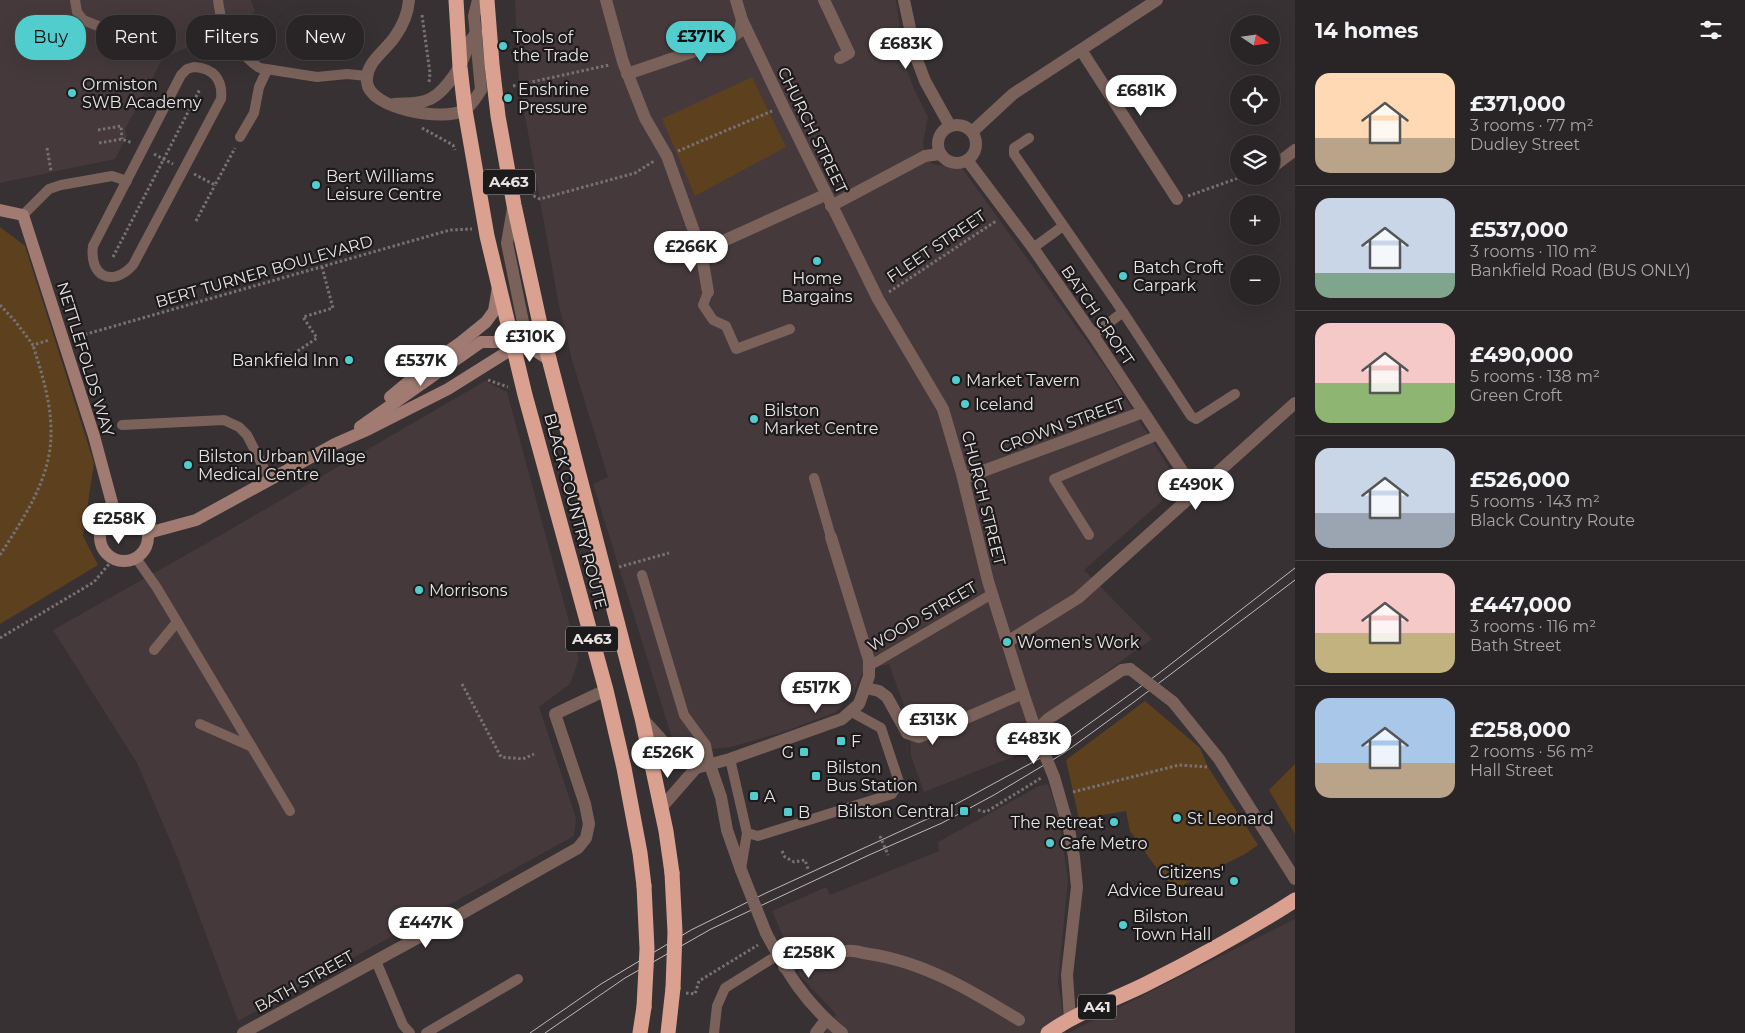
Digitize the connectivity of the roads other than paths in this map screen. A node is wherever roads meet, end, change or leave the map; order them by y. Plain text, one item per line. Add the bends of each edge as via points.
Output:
1 (75, 0) edge
2 (218, 0) edge
3 (409, 0) edge
4 (456, 0) edge
5 (478, 0) edge
6 (487, 0) edge
7 (606, 0) edge
8 (736, 0) edge
9 (824, 0) edge
10 (904, 0) edge
11 (1157, 0) edge
12 (742, 20) junction
13 (96, 25) edge
14 (483, 32) junction
15 (1081, 50) junction
16 (840, 58) dead end
17 (460, 67) junction
18 (625, 68) junction
19 (267, 70) junction
20 (367, 76) junction
21 (391, 104) junction
22 (465, 110) junction
23 (950, 126) junction
24 (972, 132) junction
25 (240, 137) road end
26 (1029, 138) dead end
27 (940, 154) junction
28 (1293, 155) edge
29 (967, 160) junction
30 (1280, 163) edge
31 (127, 181) junction
32 (1177, 199) road end
33 (828, 200) junction
34 (514, 205) junction
35 (0, 210) edge
36 (23, 215) junction
37 (1063, 226) junction
38 (1033, 248) junction
39 (701, 250) junction
40 (498, 287) junction
41 (708, 292) joint
42 (1123, 312) junction
43 (790, 329) dead end
44 (1093, 335) junction
45 (515, 347) junction
46 (551, 361) junction
47 (1235, 394) dead end
48 (1295, 403) edge
49 (1143, 412) junction
50 (122, 425) dead end
51 (1158, 435) junction
52 (335, 444) junction
53 (814, 478) dead end
54 (964, 478) junction
55 (270, 480) junction
56 (1196, 492) junction
57 (115, 514) junction
58 (148, 533) junction
59 (1089, 535) dead end
60 (831, 537) joint
61 (136, 558) junction
62 (642, 575) dead end
63 (992, 594) junction
64 (177, 622) junction
65 (1007, 642) junction
66 (154, 650) dead end
67 (869, 666) junction
68 (866, 688) junction
69 (606, 690) junction
70 (1023, 693) junction
71 (852, 712) junction
72 (642, 718) junction
73 (200, 724) dead end
74 (1039, 738) junction
75 (252, 747) junction
76 (730, 759) junction
77 (710, 765) junction
78 (696, 768) junction
79 (661, 808) junction
80 (290, 811) dead end
81 (748, 833) junction
82 (741, 870) junction
83 (1295, 879) edge
84 (1295, 900) edge
85 (778, 955) junction
86 (376, 960) junction
87 (784, 967) junction
88 (518, 980) dead end
89 (826, 1020) junction
90 (1019, 1020) dead end
91 (1070, 1020) junction
92 (243, 1033) edge
93 (410, 1033) edge
94 (426, 1033) edge
95 (640, 1033) edge
96 (668, 1033) edge
97 (714, 1033) edge
98 (816, 1033) edge
99 (842, 1033) edge
100 (1048, 1033) edge

1 - 13 lane via 76,12 83,20
2 - 19 lane via 223,24 241,51 252,64
3 - 20 street via 403,22 373,62
4 - 17 highway, BLACK COUNTRY ROUTE / A463
5 - 14 street via 474,16
6 - 14 highway, BLACK COUNTRY ROUTE / A463
7 - 18 street
8 - 12 street, CHURCH STREET
9 - 16 street via 849,53
10 - 23 street via 916,57 925,81
11 - 15 street
12 - 18 street via 740,31 730,39
12 - 33 street, CHURCH STREET
14 - 17 street via 471,38
14 - 22 street via 481,90
14 - 34 highway, BLACK COUNTRY ROUTE / A463
15 - 24 street via 1013,94
15 - 32 street
17 - 21 street via 433,98
17 - 22 highway, BLACK COUNTRY ROUTE / A463
18 - 39 street via 645,118 667,156
19 - 20 lane via 317,77
19 - 25 lane via 259,87 254,113
20 - 21 street via 369,91
21 - 22 street via 413,113 452,114
22 - 40 highway, BLACK COUNTRY ROUTE / A463
23 - 24 street via 962,126
23 - 27 street via 939,138
24 - 29 street via 975,150
26 - 37 lane via 1014,148 1014,154
27 - 29 street via 956,163
27 - 33 street via 925,156
28 - 30 street
29 - 38 street, BATCH CROFT
31 - 31 lane via 181,76 194,67 210,70 220,82 221,99 133,266 111,278 102,275 92,261 93,246
31 - 36 lane via 112,176 61,184 49,189
33 - 39 street via 779,215
33 - 54 street, CHURCH STREET via 878,299 943,409
34 - 45 street via 507,243 523,322
34 - 46 highway, BLACK COUNTRY ROUTE / A463
35 - 36 street
36 - 57 street, NETTLEFOLDS WAY via 94,436
37 - 38 lane
37 - 42 lane
38 - 44 street, BATCH CROFT
39 - 41 street
40 - 45 highway, BLACK COUNTRY ROUTE / A463
40 - 52 street via 494,311 486,322 426,366
41 - 43 lane via 702,306 713,320 726,326 736,349
42 - 44 lane
42 - 47 lane via 1191,416 1196,419
44 - 49 street, BATCH CROFT
45 - 46 street via 534,350
45 - 52 street via 448,389
45 - 52 street via 503,342 481,342
45 - 69 highway, BLACK COUNTRY ROUTE / A463 via 525,395
46 - 72 highway, BLACK COUNTRY ROUTE / A463
48 - 56 street
49 - 51 street, BATCH CROFT
49 - 54 street, CROWN STREET
50 - 55 lane via 224,420 247,435
51 - 56 street, BATCH CROFT
51 - 59 lane via 1054,479
52 - 55 street
53 - 60 lane
54 - 63 street, CHURCH STREET
55 - 58 street via 196,520
56 - 65 street via 1078,598
57 - 58 street via 125,513 141,520
57 - 61 street via 102,527 102,545 114,558
58 - 61 street via 146,546
60 - 67 street
61 - 64 lane
62 - 77 lane via 684,715 706,745
63 - 65 street, CHURCH STREET
63 - 67 lane, WOOD STREET
64 - 66 lane
64 - 75 lane
65 - 70 street, CHURCH STREET
67 - 68 street
68 - 70 street via 879,690 888,697 907,733 919,737
68 - 71 street
69 - 86 street, BATH STREET via 555,714 589,824 586,838 578,848
69 - 95 highway, BLACK COUNTRY ROUTE / A463, bridge via 624,768 644,886 647,949
70 - 74 street, CHURCH STREET
71 - 76 street via 842,720
71 - 81 lane via 881,728 899,782 892,794 758,836
72 - 78 street via 672,751
72 - 79 highway, BLACK COUNTRY ROUTE / A463
73 - 75 lane
74 - 83 street, bridge via 1041,726 1048,720 1122,670 1130,669 1173,702 1222,764
74 - 91 street, CHURCH STREET, bridge via 1060,795 1074,858 1077,887 1067,975
75 - 80 lane
76 - 77 street
76 - 81 lane
77 - 78 street
77 - 82 street
78 - 79 street
79 - 96 highway, BLACK COUNTRY ROUTE / A463, bridge via 672,873 675,932
81 - 82 lane
82 - 85 street, bridge via 767,936
84 - 91 highway, A41 via 1232,938
85 - 87 street
85 - 97 lane via 725,988 717,1006
86 - 92 street, BATH STREET
86 - 93 lane via 403,1025
87 - 89 street
87 - 90 street via 808,958 848,950 887,957 923,968 968,989
88 - 94 lane
89 - 98 street
89 - 99 street
91 - 100 highway, A41

